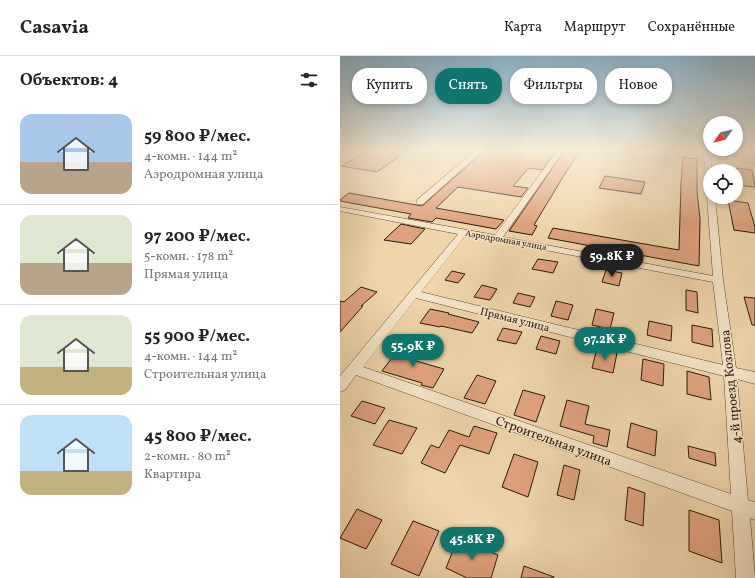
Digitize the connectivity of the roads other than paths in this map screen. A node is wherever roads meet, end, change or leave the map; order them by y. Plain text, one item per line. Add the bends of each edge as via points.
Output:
1 (452, 174) edge
2 (543, 174) edge
3 (420, 202) dead end
4 (712, 204) edge
5 (340, 209) edge
6 (463, 233) junction
7 (497, 239) junction
8 (718, 280) junction
9 (414, 294) junction
10 (354, 369) junction
11 (730, 372) junction
12 (755, 378) edge
13 (340, 386) edge
14 (748, 509) edge
15 (746, 578) edge

1 - 3 street
2 - 7 street
4 - 8 street, 4-й проезд Козлова
5 - 6 street, Аэродромная улица
6 - 7 street, Аэродромная улица
6 - 9 street
7 - 8 street, Аэродромная улица
8 - 11 street, 4-й проезд Козлова
9 - 10 street
9 - 11 street, Прямая улица
10 - 13 street
10 - 14 street, Строительная улица
11 - 12 street, Прямая улица
11 - 14 street, 4-й проезд Козлова
14 - 15 street, 4-й проезд Козлова

